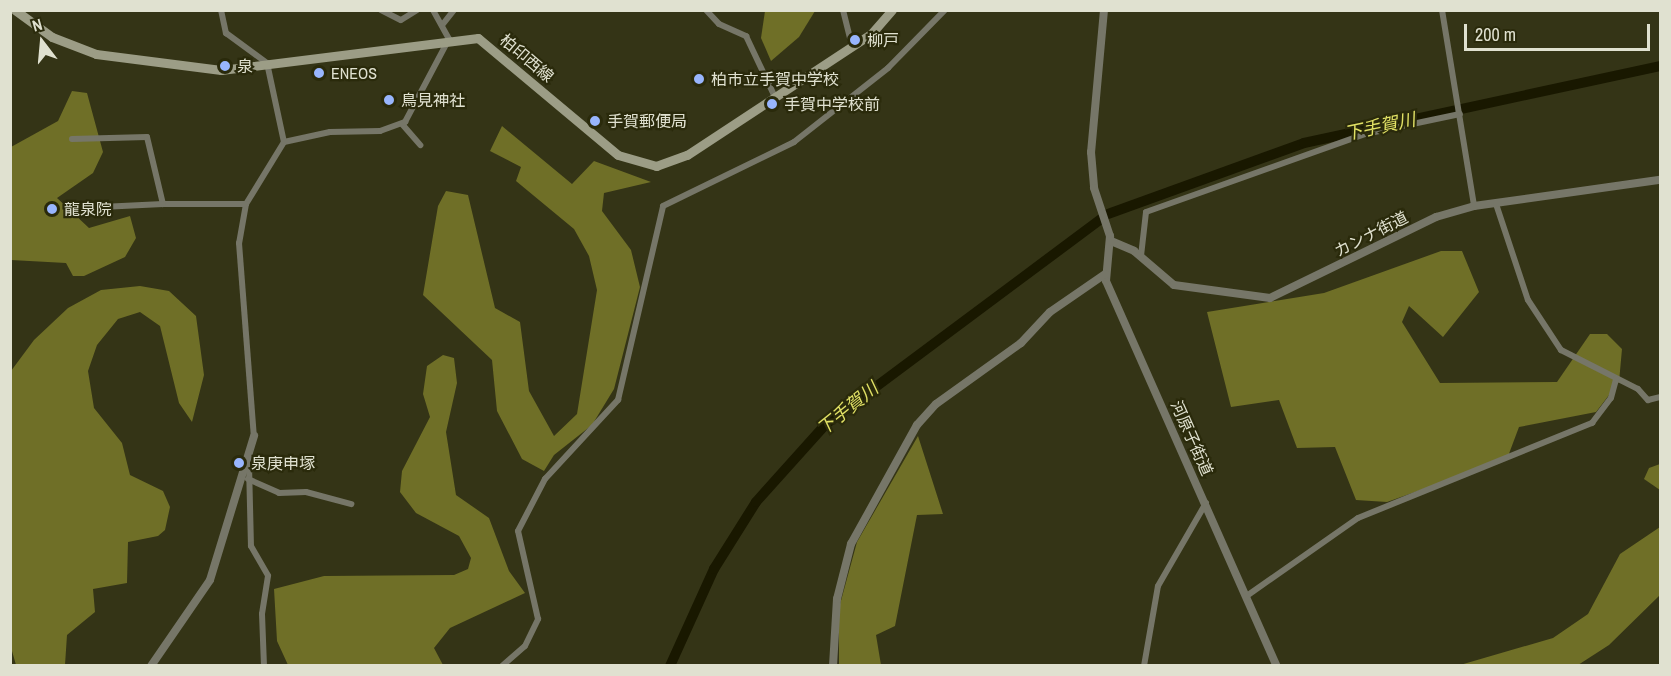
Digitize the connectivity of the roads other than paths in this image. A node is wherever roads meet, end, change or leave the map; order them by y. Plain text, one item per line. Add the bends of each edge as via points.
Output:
1 (15, 10) edge
2 (221, 10) edge
3 (381, 10) edge
4 (417, 10) edge
5 (433, 10) edge
6 (454, 10) edge
7 (706, 10) edge
8 (843, 10) edge
9 (892, 10) edge
10 (945, 10) edge
11 (1104, 10) edge
12 (1442, 10) edge
13 (443, 24) junction
14 (449, 39) junction
15 (852, 47) junction
16 (269, 69) junction
17 (775, 97) junction
18 (1460, 114) junction
19 (402, 124) junction
20 (72, 139) dead end
21 (284, 142) junction
22 (420, 145) dead end
23 (1660, 180) edge
24 (163, 204) junction
25 (246, 204) junction
26 (1496, 204) junction
27 (1474, 206) junction
28 (101, 207) dead end
29 (1111, 241) junction
30 (1141, 256) junction
31 (1105, 274) junction
32 (1616, 379) junction
33 (1660, 397) edge
34 (254, 436) joint
35 (246, 479) junction
36 (1206, 503) junction
37 (351, 504) dead end
38 (1248, 595) junction
39 (151, 666) edge
40 (264, 666) edge
41 (502, 666) edge
42 (833, 666) edge
43 (1144, 666) edge
44 (1277, 666) edge

1 - 16 main road, 柏印西線 via 52,37 96,54 196,69
2 - 16 street via 226,33 260,55
3 - 4 street via 401,20
5 - 13 street
6 - 13 street
7 - 17 street via 719,24 746,36
8 - 15 street
9 - 15 main road, 柏印西線
10 - 41 street via 888,68 794,142 663,206 618,400 545,479 518,531 538,619 525,646
11 - 29 street via 1091,152
12 - 18 street
13 - 14 street
14 - 16 main road, 柏印西線
14 - 17 main road, 柏印西線 via 469,37 486,43 610,149 646,166 687,155
14 - 19 street
15 - 17 main road, 柏印西線
16 - 21 street
18 - 27 street
18 - 30 street via 1365,134 1146,212
19 - 21 street
19 - 22 street
20 - 24 street via 147,137
21 - 25 street
23 - 26 street, カンナ街道
24 - 25 street
24 - 28 street
25 - 34 street via 239,243
26 - 27 street, カンナ街道
26 - 32 street via 1538,316 1561,350
27 - 30 street, カンナ街道 via 1410,228 1270,298 1174,285
29 - 30 street, カンナ街道
29 - 31 street
31 - 36 street, 河原子街道
31 - 42 street via 1050,312 1020,343 936,404 917,426 851,544 837,598
32 - 33 street via 1647,400
32 - 38 street via 1611,398 1592,423 1358,518
34 - 35 street
35 - 37 street via 279,493 306,492
35 - 39 street via 210,580
35 - 40 street via 251,546 268,576 262,614
36 - 38 street, 河原子街道
36 - 43 street via 1158,586
38 - 44 street, 河原子街道

